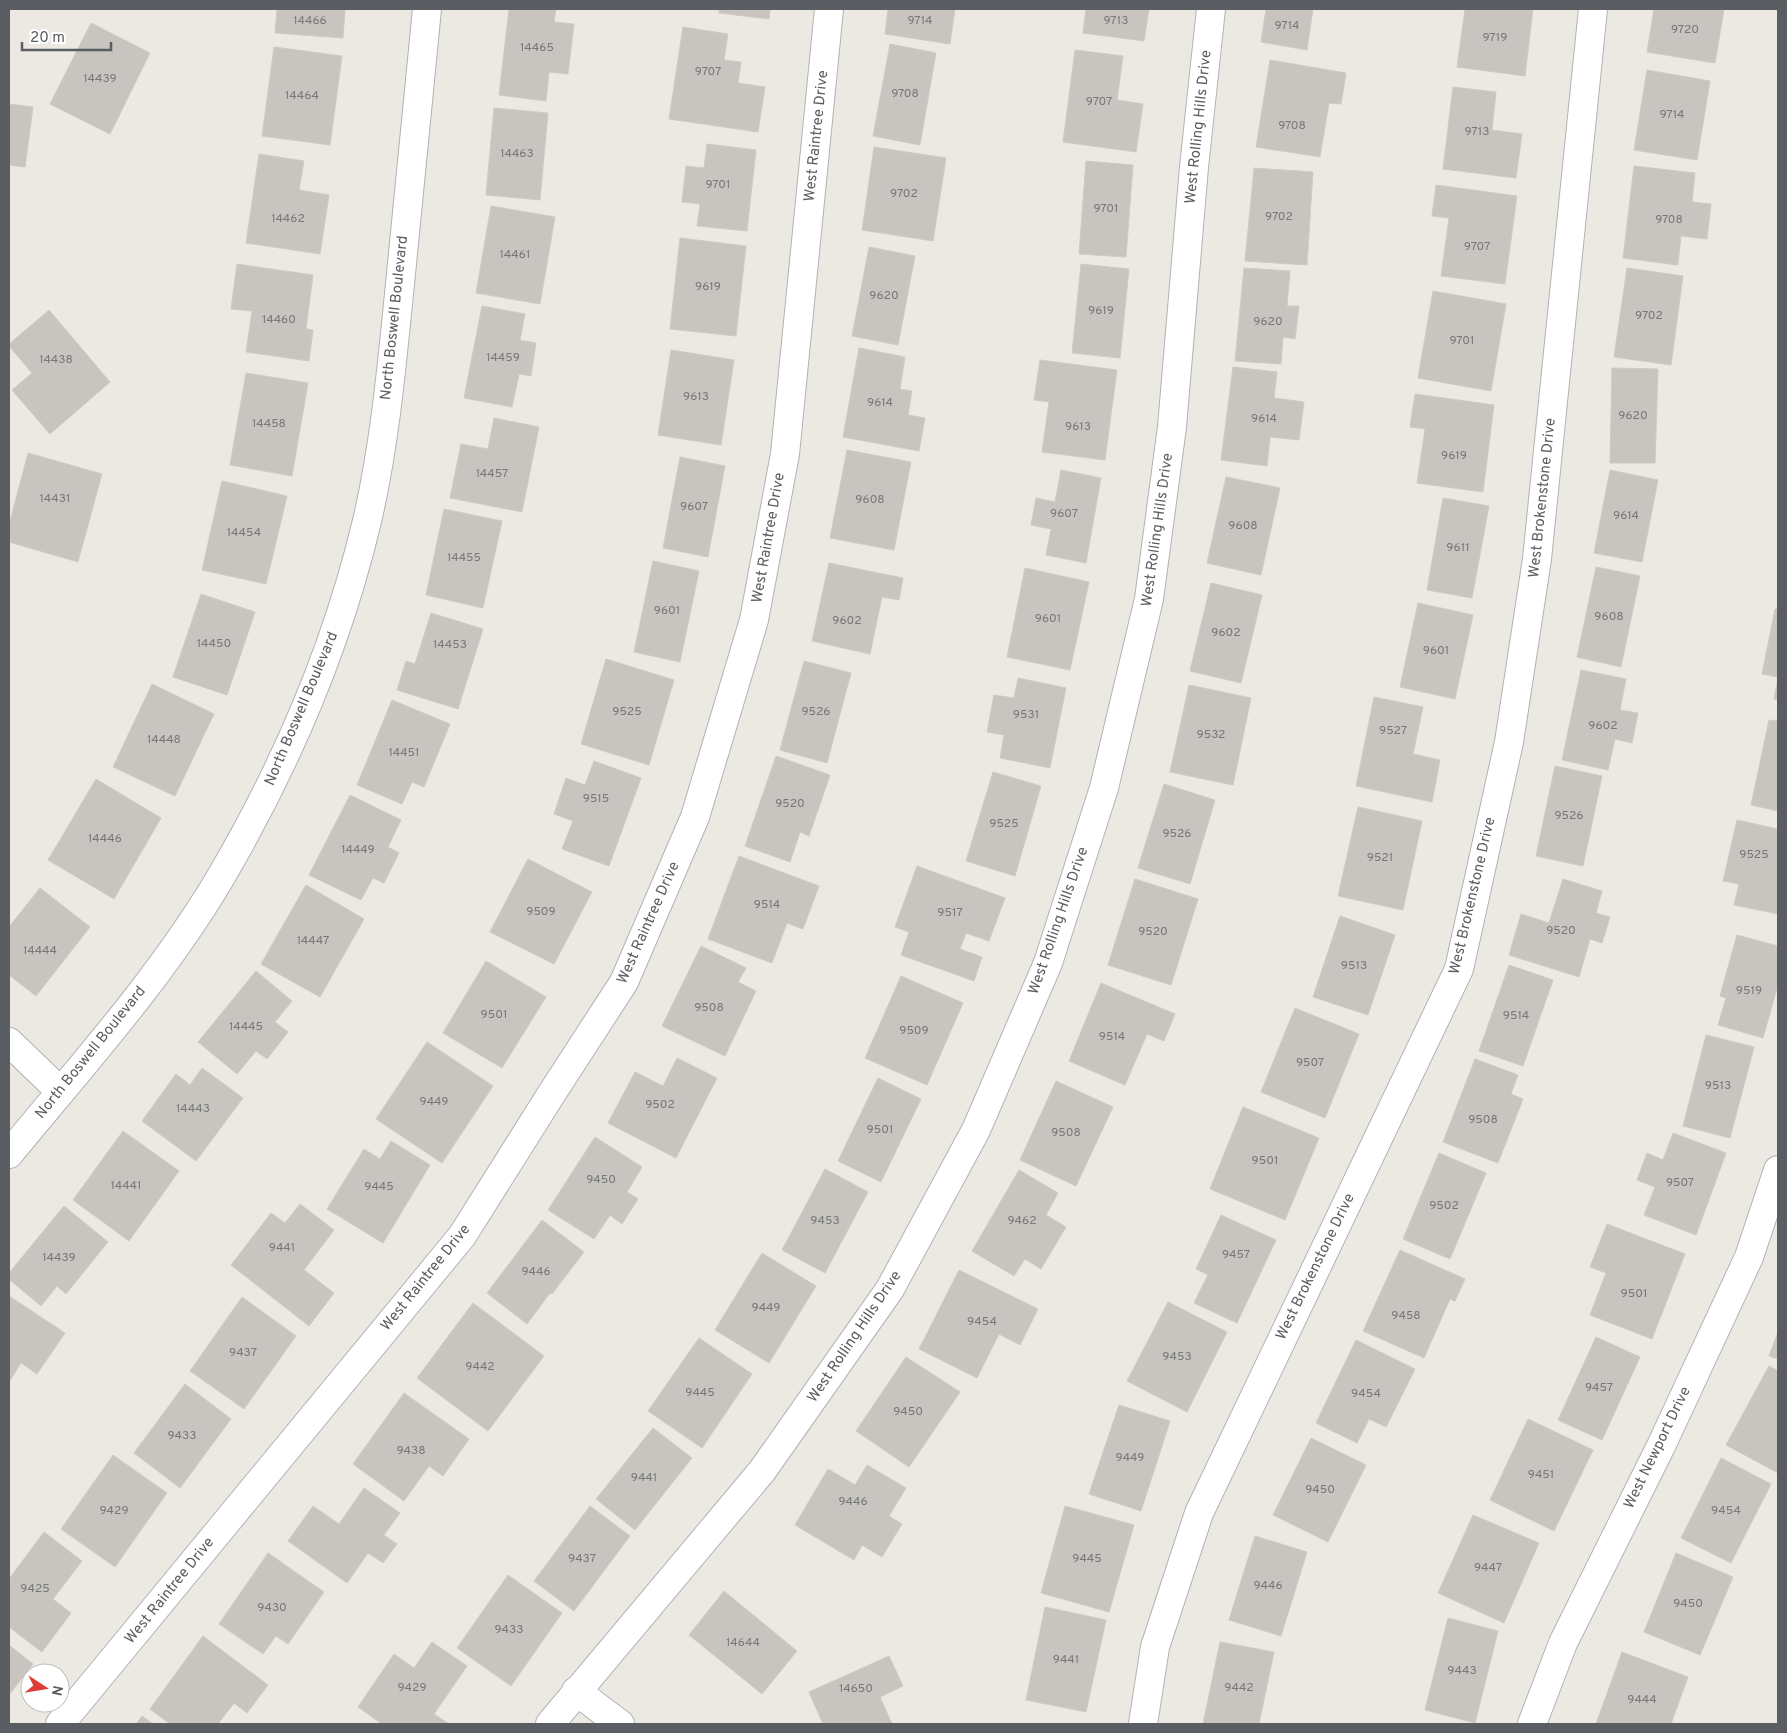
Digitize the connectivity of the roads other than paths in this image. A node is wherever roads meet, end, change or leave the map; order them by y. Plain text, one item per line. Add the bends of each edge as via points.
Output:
1 (426, 9) edge
2 (829, 9) edge
3 (1210, 9) edge
4 (1593, 9) edge
5 (9, 1042) edge
6 (60, 1091) junction
7 (9, 1154) edge
8 (1778, 1170) edge
9 (576, 1691) junction
10 (60, 1724) edge
11 (550, 1724) edge
12 (620, 1724) edge
13 (1143, 1724) edge
14 (1532, 1724) edge

1 - 6 street, North Boswell Boulevard via 395,327 378,461 368,519 328,653 268,790 219,880 162,964
2 - 10 street, West Raintree Drive via 785,454 754,620 695,817 624,982 462,1236
3 - 9 street, West Rolling Hills Drive via 1172,427 1149,599 1104,788 1048,963 976,1130 890,1289 762,1471
4 - 13 street, West Brokenstone Drive via 1537,559 1509,742 1459,969 1199,1513 1155,1647
5 - 6 street
6 - 7 street, North Boswell Boulevard
8 - 14 street, West Newport Drive via 1749,1257 1661,1446 1562,1643
9 - 11 street, West Rolling Hills Drive
9 - 12 street

